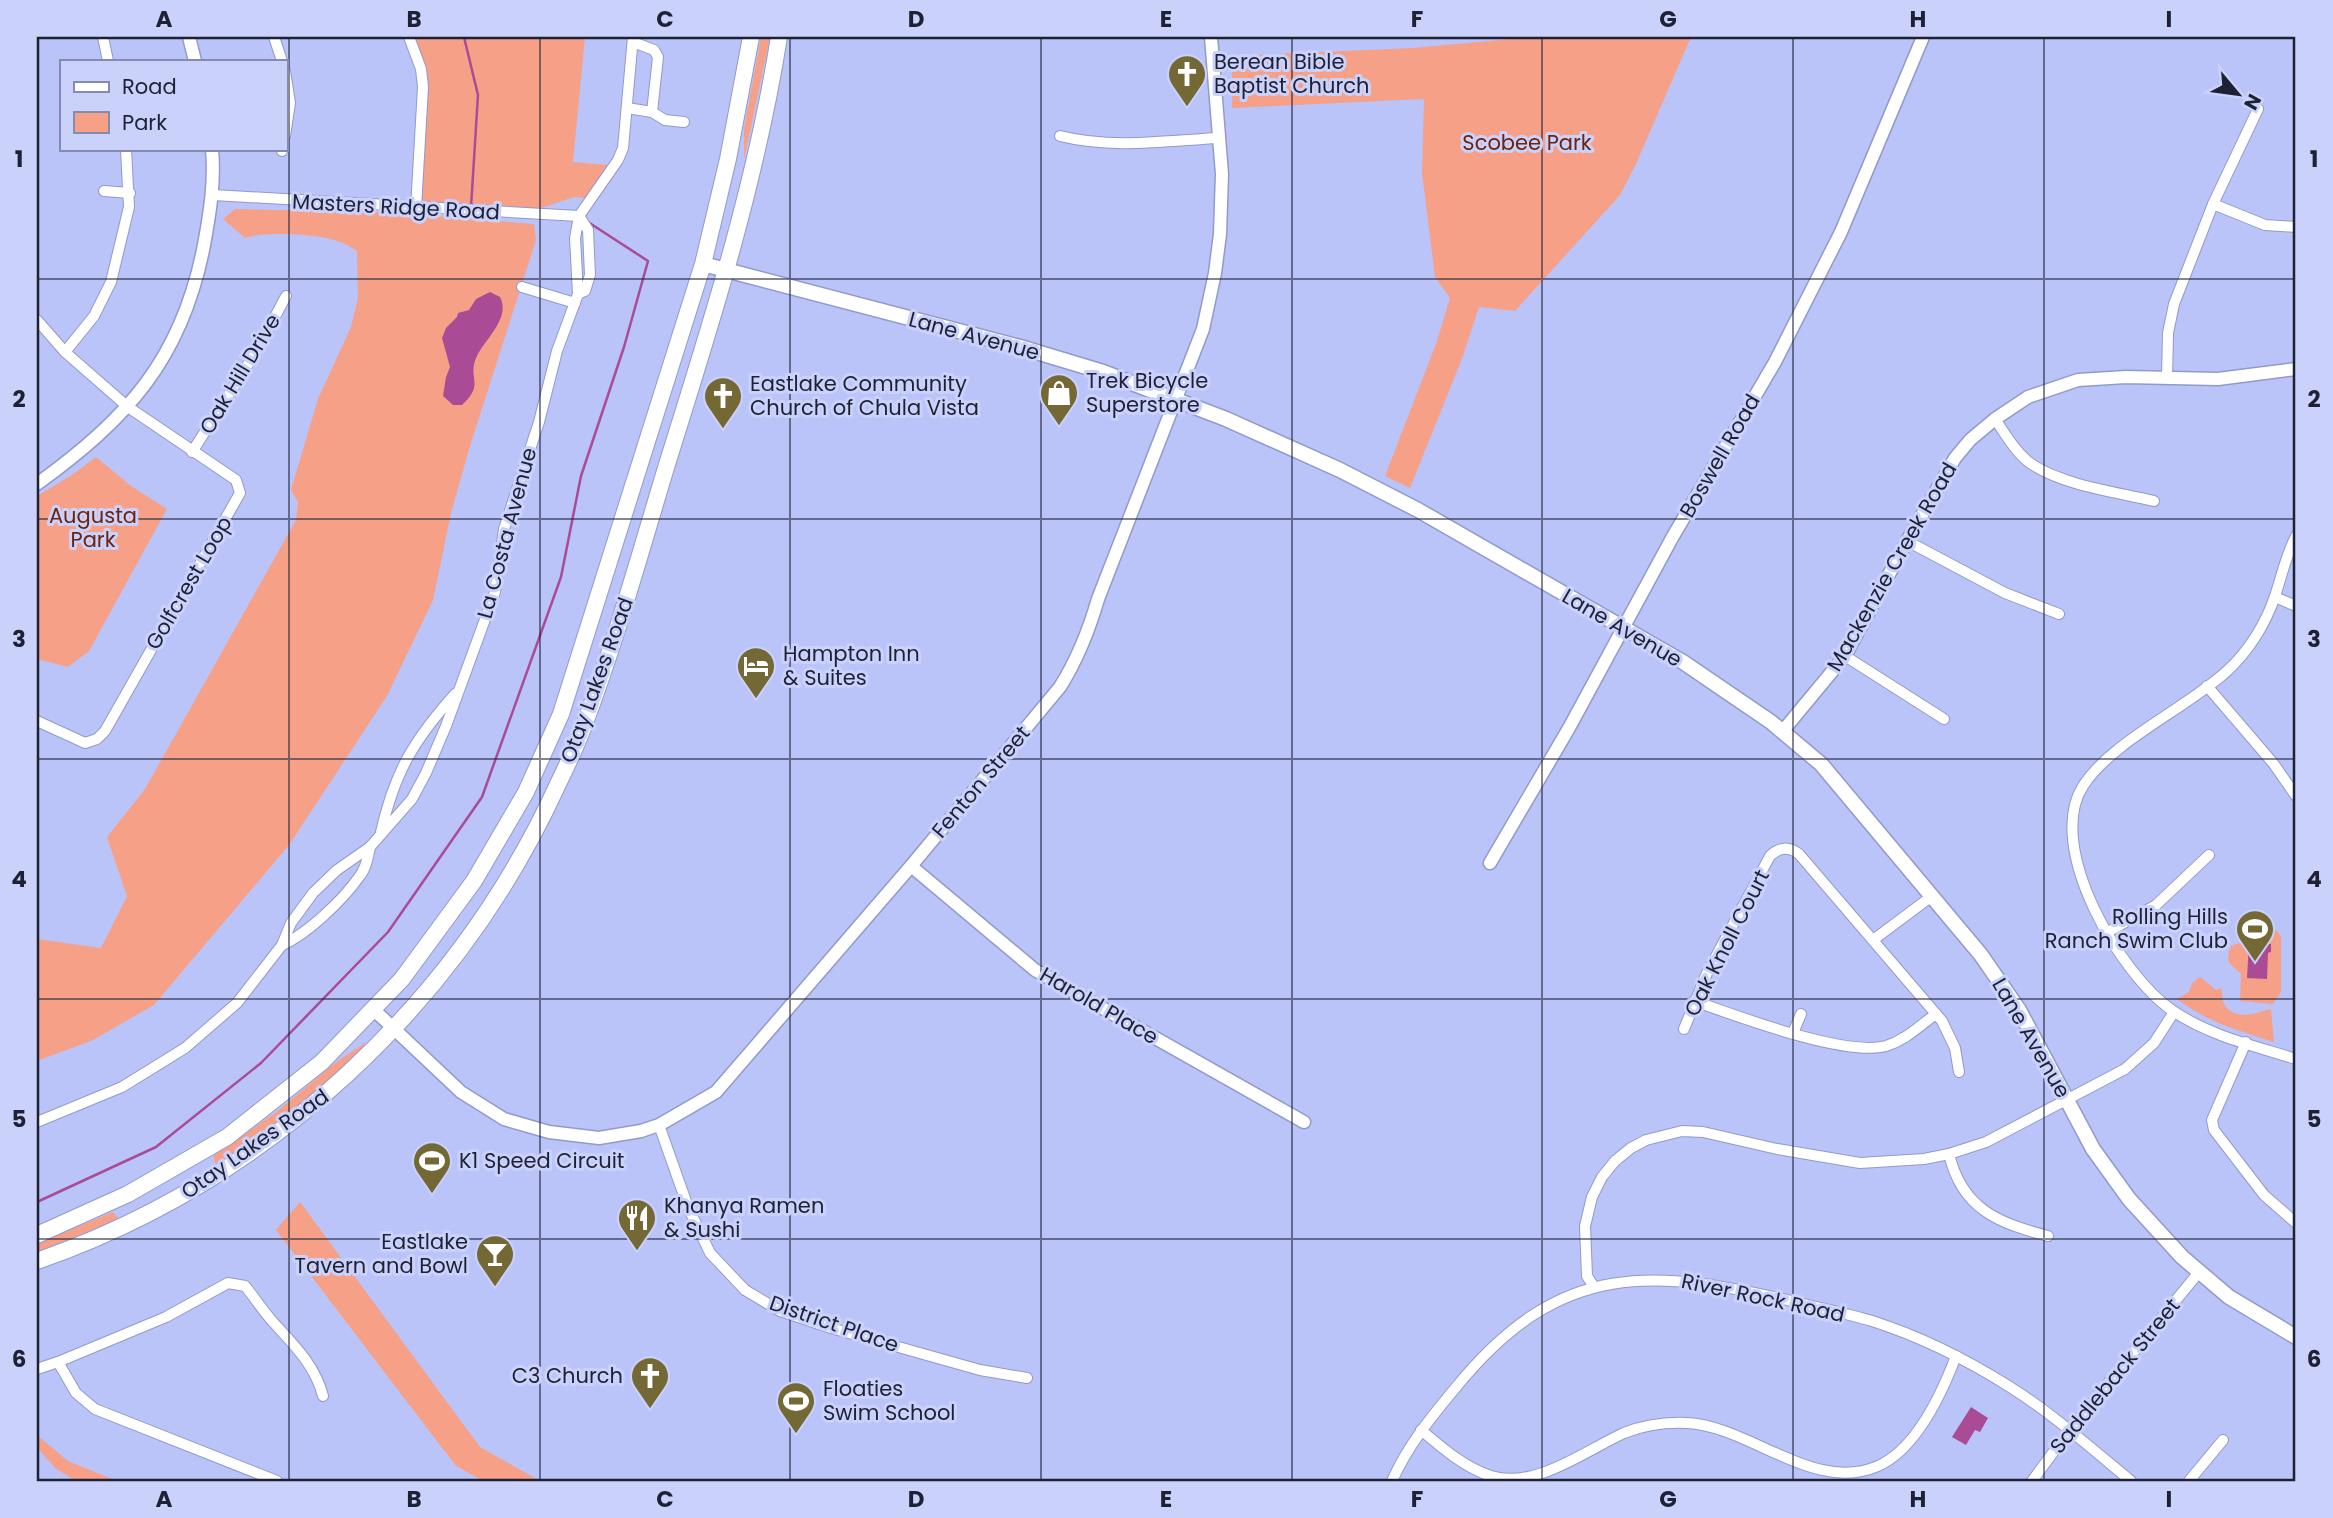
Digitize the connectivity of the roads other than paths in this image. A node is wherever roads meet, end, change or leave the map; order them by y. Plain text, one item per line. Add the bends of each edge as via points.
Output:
1 (103, 37) edge
2 (190, 37) edge
3 (274, 37) edge
4 (409, 37) edge
5 (751, 37) edge
6 (779, 37) edge
7 (1212, 37) edge
8 (1923, 37) edge
9 (633, 40) edge
10 (108, 60) edge
11 (195, 60) edge
12 (282, 60) edge
13 (287, 84) edge
14 (627, 108) junction
15 (2259, 109) dead end
16 (652, 112) junction
17 (684, 122) dead end
18 (287, 123) edge
19 (1060, 136) dead end
20 (1218, 138) junction
21 (127, 150) edge
22 (212, 150) edge
23 (104, 191) dead end
24 (130, 193) junction
25 (213, 195) junction
26 (2213, 204) junction
27 (416, 208) junction
28 (579, 216) junction
29 (2296, 227) edge
30 (702, 264) junction
31 (727, 272) junction
32 (522, 287) dead end
33 (286, 296) dead end
34 (577, 299) junction
35 (37, 320) edge
36 (65, 352) junction
37 (2296, 369) edge
38 (2167, 377) junction
39 (1176, 400) junction
40 (128, 407) junction
41 (1995, 419) junction
42 (192, 452) junction
43 (37, 484) edge
44 (2154, 501) dead end
45 (2296, 536) edge
46 (1907, 541) junction
47 (2275, 597) junction
48 (2296, 606) edge
49 (2059, 614) dead end
50 (1623, 628) junction
51 (1845, 656) junction
52 (2207, 686) junction
53 (458, 691) junction
54 (1944, 719) dead end
55 (37, 721) edge
56 (1782, 732) junction
57 (2296, 796) edge
58 (380, 836) junction
59 (370, 847) junction
60 (2209, 855) dead end
61 (1490, 863) dead end
62 (911, 866) junction
63 (1931, 896) junction
64 (2106, 933) junction
65 (1873, 940) junction
66 (282, 945) junction
67 (1694, 1001) junction
68 (373, 1009) junction
69 (2174, 1012) junction
70 (1801, 1014) dead end
71 (1936, 1014) junction
72 (1684, 1029) dead end
73 (394, 1030) junction
74 (1793, 1033) junction
75 (2246, 1042) junction
76 (2296, 1059) edge
77 (1959, 1072) dead end
78 (2067, 1099) junction
79 (37, 1122) edge
80 (1304, 1122) dead end
81 (659, 1125) junction
82 (1949, 1154) junction
83 (2296, 1223) edge
84 (37, 1235) edge
85 (2048, 1236) dead end
86 (37, 1261) edge
87 (2199, 1272) junction
88 (1594, 1287) junction
89 (2296, 1337) edge
90 (1956, 1356) junction
91 (58, 1362) junction
92 (37, 1369) edge
93 (1027, 1378) dead end
94 (323, 1396) dead end
95 (1421, 1430) junction
96 (2069, 1431) junction
97 (2223, 1440) dead end
98 (1481, 1477) edge
99 (277, 1481) edge
100 (1392, 1481) edge
101 (2032, 1481) edge
102 (2132, 1481) edge
103 (2189, 1481) edge

1 - 10 street
2 - 11 street
3 - 12 street
4 - 27 street via 423,87
5 - 30 main road, Otay Lakes Road
6 - 31 main road, Otay Lakes Road
7 - 20 street, Fenton Street
8 - 50 street, Boswell Road via 1841,232 1774,362
9 - 14 street
9 - 16 street via 654,50 658,57
13 - 18 street
14 - 16 street
14 - 28 street via 624,148
15 - 26 street
16 - 17 street via 665,120
19 - 20 street via 1113,144
20 - 39 street, Fenton Street via 1222,174 1216,271 1203,329
21 - 24 street
22 - 25 street
23 - 24 street
24 - 36 street via 108,291
25 - 27 street, Masters Ridge Road
25 - 40 street via 190,302 160,363
26 - 29 street via 2265,225
26 - 38 street via 2174,304
27 - 28 street, Masters Ridge Road
28 - 34 street, La Costa Avenue
30 - 31 main road, Lane Avenue
30 - 68 main road, Otay Lakes Road via 561,714 526,792 474,881 402,979
31 - 39 main road, Lane Avenue via 1020,347
31 - 73 main road, Otay Lakes Road via 583,730 503,889 450,964
32 - 34 street
33 - 42 street, Oak Hill Drive
34 - 53 street, La Costa Avenue via 504,529 495,592
35 - 36 street, Golfcrest Loop
36 - 40 street, Golfcrest Loop
37 - 38 street, Mackenzie Creek Road via 2218,379
38 - 41 street, Mackenzie Creek Road via 2078,380 2028,397
39 - 50 main road, Lane Avenue via 1388,494
39 - 62 street, Fenton Street via 1072,669
40 - 42 street, Golfcrest Loop
40 - 43 street via 80,453
41 - 44 street via 2034,466 2064,480
41 - 46 street, Mackenzie Creek Road via 1955,458
42 - 55 street, Golfcrest Loop via 236,480 240,493 105,731 85,743
45 - 47 street
46 - 49 street via 2004,593
46 - 51 street, Mackenzie Creek Road
47 - 48 street
47 - 52 street via 2247,649
50 - 56 main road, Lane Avenue via 1682,662
50 - 61 street, Boswell Road
51 - 54 street
51 - 56 street, Mackenzie Creek Road
52 - 57 street
52 - 64 street via 2106,760 2077,797 2072,837 2085,887
53 - 58 street, La Costa Avenue via 426,773 412,799
53 - 58 street, La Costa Avenue via 426,727 404,762
56 - 63 main road, Lane Avenue via 1821,764
58 - 59 street, La Costa Avenue
59 - 66 street, La Costa Avenue via 313,893 290,923
59 - 66 street, La Costa Avenue via 361,876 300,938
60 - 64 street via 2156,905
62 - 80 street, Harold Place via 1035,970
62 - 81 street, Fenton Street via 716,1093
63 - 65 street
63 - 78 main road, Lane Avenue via 1981,955 2019,1010
64 - 69 street via 2130,970
65 - 67 street, Oak Knoll Court via 1796,851 1780,849 1770,856
65 - 71 street
66 - 79 street, La Costa Avenue via 237,1003 185,1048 122,1087
67 - 72 street, Oak Knoll Court
67 - 74 street
68 - 73 street, Fenton Street
68 - 84 main road, Otay Lakes Road via 322,1062 227,1137 128,1194
69 - 75 street via 2208,1030
69 - 78 street via 2138,1059
70 - 74 street
71 - 74 street via 1902,1040 1872,1048
71 - 77 street via 1952,1039
73 - 81 street, Fenton Street via 461,1092 490,1112 519,1124 599,1138
73 - 86 main road, Otay Lakes Road via 337,1086 267,1141 176,1200
75 - 76 street
75 - 83 street via 2212,1120 2214,1130 2264,1195
78 - 82 street via 1986,1143
78 - 87 main road, Lane Avenue via 2093,1150 2129,1199
81 - 93 street, District Place via 710,1253 745,1290 780,1311 831,1328 980,1370
82 - 85 street via 1962,1186 1984,1212
82 - 88 street via 1860,1163 1703,1132 1657,1136 1615,1161 1592,1197 1585,1226 1587,1276
87 - 89 main road, Lane Avenue via 2228,1297
87 - 96 street, Saddleback Street
88 - 90 street, River Rock Road via 1672,1279 1760,1294 1873,1321
88 - 95 street, River Rock Road via 1549,1306 1500,1338
90 - 96 street, River Rock Road via 2012,1388
90 - 98 street via 1916,1434 1877,1467 1840,1473 1821,1470 1724,1431 1682,1423 1626,1433 1530,1477
91 - 92 street
91 - 94 street via 166,1317 228,1283 245,1286 304,1353
91 - 99 street via 76,1393 95,1409
95 - 98 street
95 - 100 street, River Rock Road
96 - 101 street, Saddleback Street
96 - 102 street, River Rock Road
97 - 103 street

